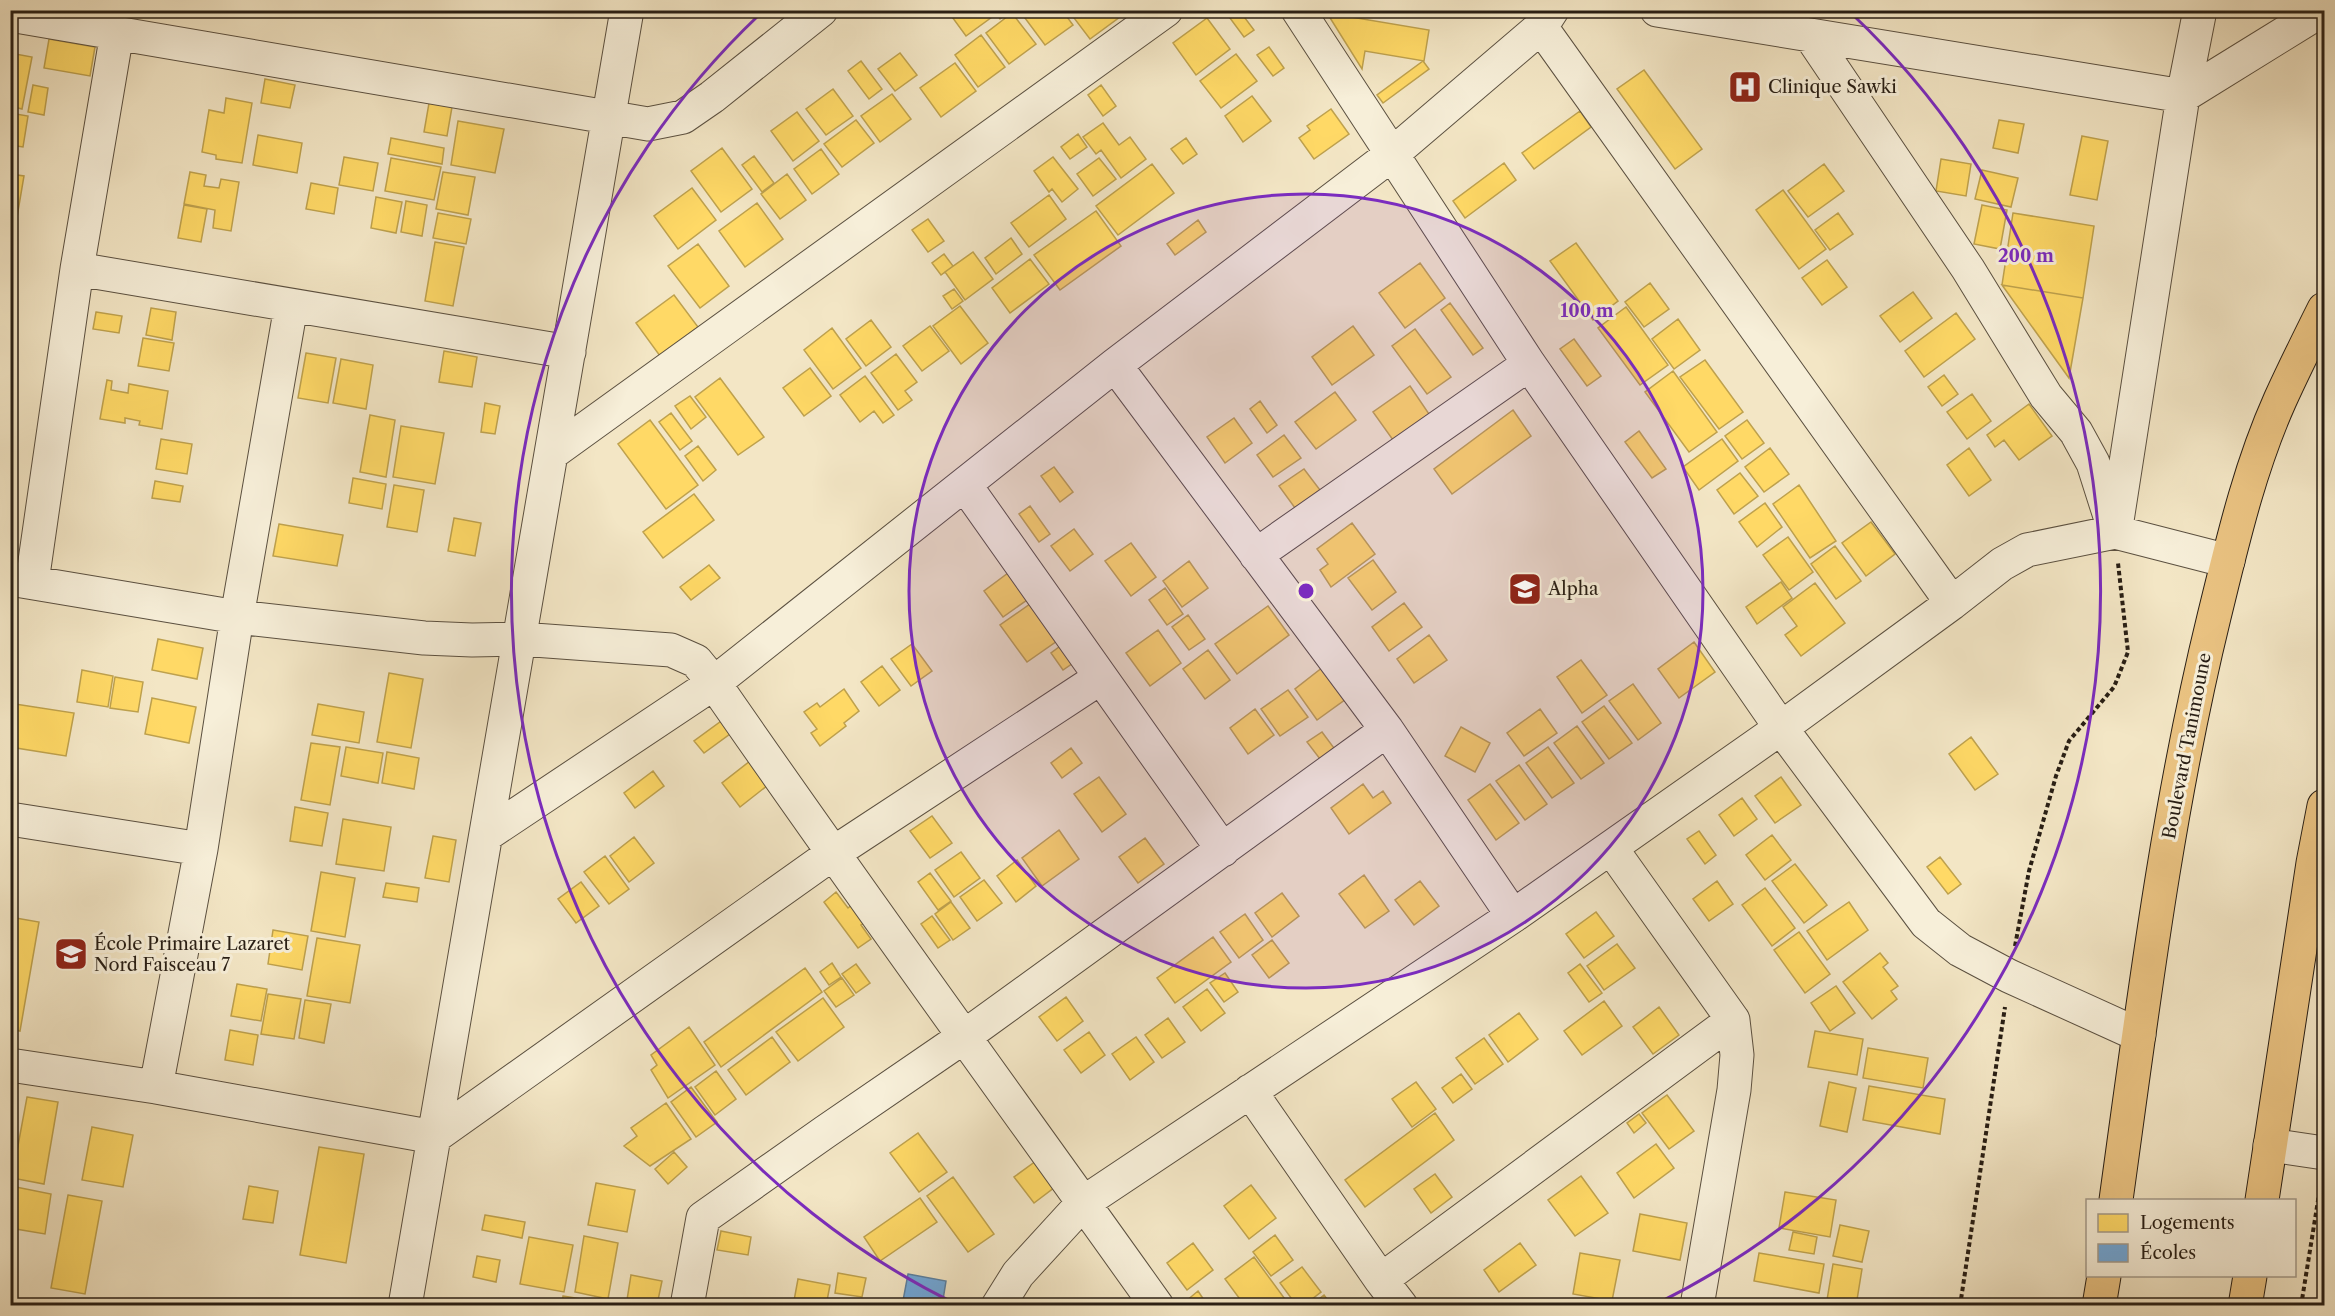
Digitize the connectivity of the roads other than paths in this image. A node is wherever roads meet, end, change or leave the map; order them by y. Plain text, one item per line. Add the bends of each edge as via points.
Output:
1 (627, 10) edge
2 (821, 10) edge
3 (1166, 10) edge
4 (1298, 10) edge
5 (1657, 10) edge
6 (2200, 10) edge
7 (2322, 10) edge
8 (10, 15) edge
9 (1547, 19) edge
10 (117, 33) junction
11 (1810, 35) junction
12 (2183, 96) junction
13 (609, 119) junction
14 (1391, 155) junction
15 (77, 269) junction
16 (291, 306) junction
17 (2325, 309) edge
18 (569, 352) junction
19 (1529, 364) junction
20 (1115, 365) junction
21 (552, 453) junction
22 (965, 485) junction
23 (2131, 536) junction
24 (1256, 555) junction
25 (2228, 561) junction
26 (21, 580) edge
27 (1952, 603) junction
28 (237, 617) junction
29 (520, 639) junction
30 (1100, 678) junction
31 (714, 683) junction
32 (1781, 728) junction
33 (1387, 730) junction
34 (2324, 807) edge
35 (10, 819) edge
36 (486, 835) junction
37 (1611, 848) junction
38 (201, 849) junction
39 (1223, 850) junction
40 (832, 855) junction
41 (1513, 916) junction
42 (1733, 1020) junction
43 (2139, 1035) junction
44 (965, 1036) junction
45 (10, 1065) edge
46 (156, 1087) junction
47 (1250, 1091) junction
48 (434, 1137) junction
49 (2270, 1145) junction
50 (2324, 1162) edge
51 (2116, 1199) edge
52 (2262, 1199) edge
53 (1083, 1203) junction
54 (2104, 1277) edge
55 (2250, 1277) edge
56 (1381, 1280) junction
57 (405, 1305) edge
58 (687, 1305) edge
59 (998, 1305) edge
60 (1157, 1305) edge
61 (1401, 1305) edge
62 (1697, 1305) edge
63 (2099, 1305) edge
64 (2245, 1305) edge

1 - 13 street
2 - 13 street via 683,117 648,124
3 - 21 street
4 - 14 street
5 - 11 street
6 - 12 street
7 - 12 street
8 - 10 street
9 - 14 street
9 - 27 street
10 - 13 street
10 - 15 street
11 - 12 street
11 - 23 street via 1968,269 2046,396 2076,432
12 - 23 street
13 - 18 street
14 - 19 street
14 - 20 street
15 - 16 street
15 - 26 street
16 - 18 street
16 - 28 street
17 - 25 main road, Boulevard Tanimoune via 2279,402
18 - 21 street
19 - 24 street
19 - 32 street
20 - 22 street
20 - 24 street
21 - 29 street
22 - 30 street
22 - 31 street
23 - 25 street
23 - 27 street via 2027,550
24 - 33 street
25 - 43 main road, Boulevard Tanimoune via 2196,691 2164,860
26 - 28 street
27 - 32 street
28 - 29 street via 424,638
28 - 38 street
29 - 31 street via 671,650 696,661
29 - 36 street
30 - 39 street
30 - 40 street
31 - 36 street
31 - 40 street
32 - 37 street
32 - 43 street via 1926,923 1960,950 2009,976
33 - 39 street
33 - 41 street
34 - 49 main road
35 - 38 street
36 - 48 street
37 - 41 street
37 - 42 street
38 - 46 street
39 - 44 street
40 - 44 street
40 - 48 street
41 - 47 street
42 - 56 street
42 - 62 street via 1737,1055 1734,1090
43 - 51 main road, Boulevard Tanimoune
44 - 53 street
44 - 58 street via 703,1218
45 - 46 street
46 - 48 street
47 - 53 street
47 - 56 street
48 - 57 street
49 - 50 street
49 - 52 main road
53 - 59 street via 1018,1274
53 - 60 street
54 - 63 main road
55 - 64 main road
56 - 61 street

